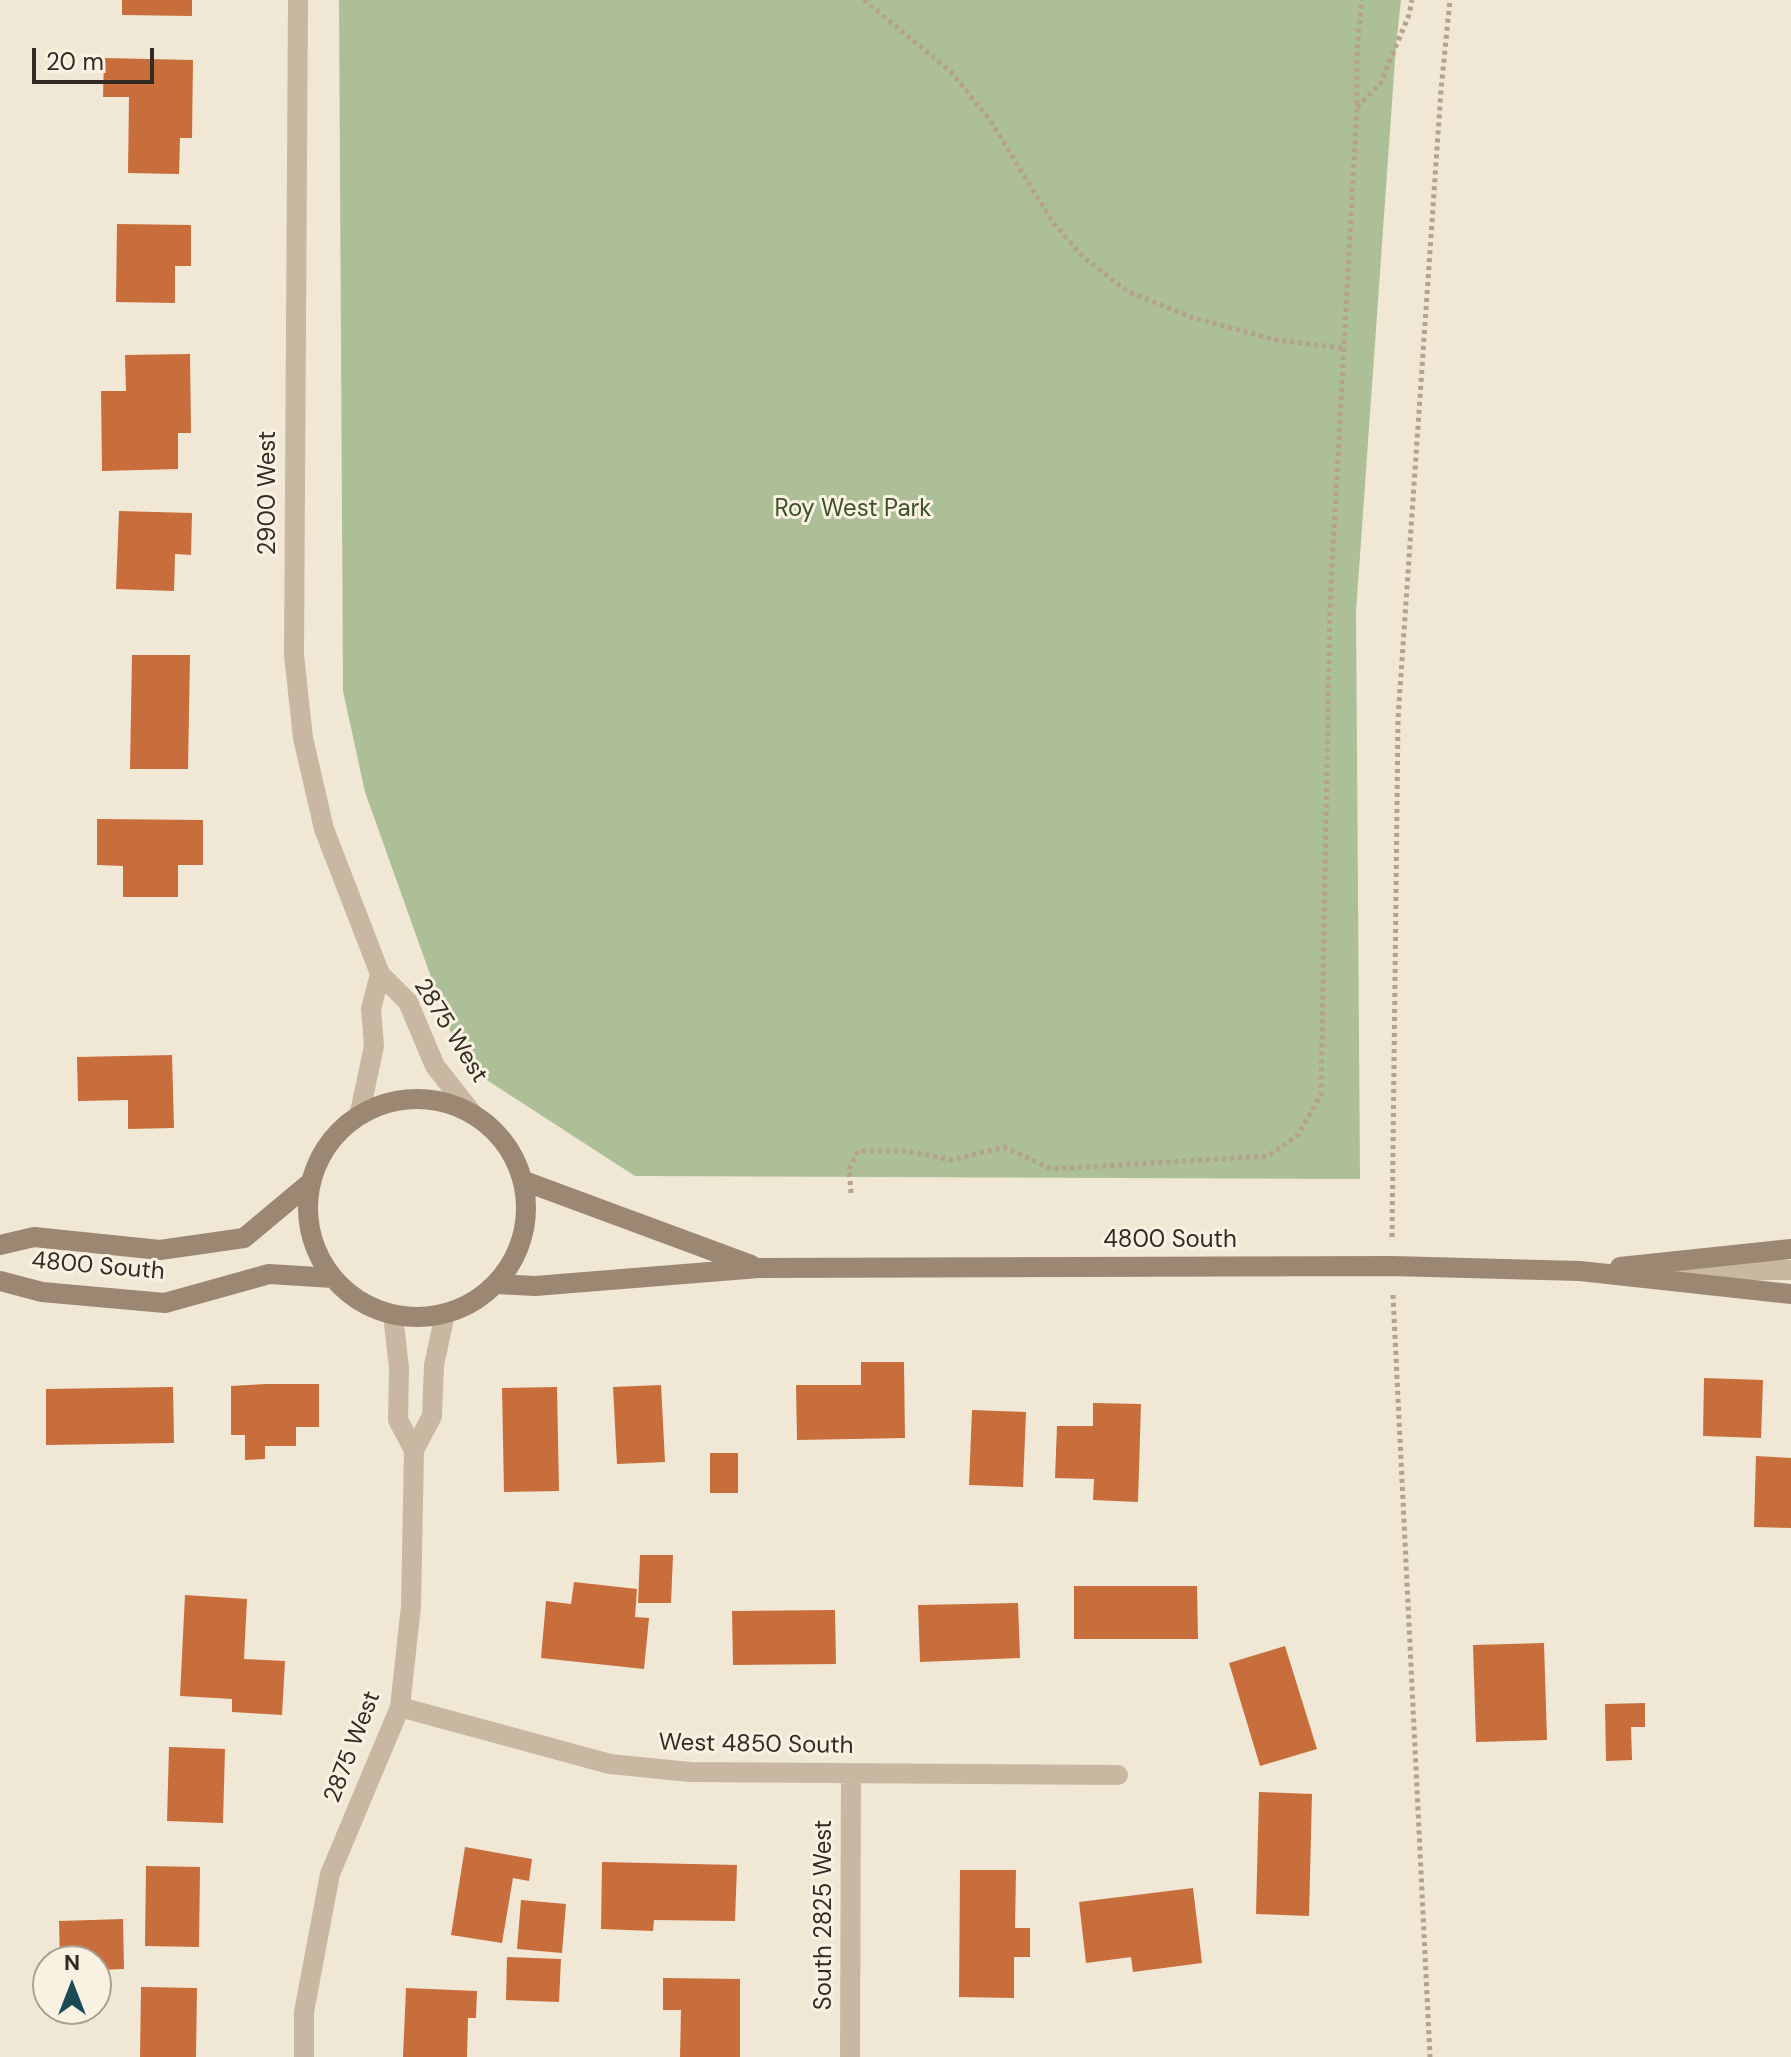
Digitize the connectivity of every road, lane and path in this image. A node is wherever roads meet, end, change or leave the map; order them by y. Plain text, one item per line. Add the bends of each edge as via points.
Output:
1 (298, 0) edge
2 (864, 0) edge
3 (1362, 0) edge
4 (1412, 0) edge
5 (1450, 0) edge
6 (1357, 107) junction
7 (1343, 348) junction
8 (380, 974) junction
9 (360, 1112) junction
10 (472, 1113) junction
11 (524, 1181) junction
12 (311, 1182) junction
13 (851, 1193) dead end
14 (1392, 1197) dead end
15 (0, 1245) edge
16 (1791, 1249) edge
17 (759, 1268) junction
18 (1791, 1270) edge
19 (1580, 1271) junction
20 (333, 1278) junction
21 (0, 1281) edge
22 (497, 1284) junction
23 (1791, 1294) edge
24 (445, 1314) junction
25 (393, 1315) junction
26 (1394, 1319) dead end
27 (414, 1450) junction
28 (400, 1707) junction
29 (851, 1773) junction
30 (1118, 1775) dead end
31 (304, 2057) edge
32 (850, 2057) edge
33 (1430, 2057) edge

1 - 8 street, 2900 West via 294,655 303,738 324,829
2 - 7 path via 951,72 990,120 1052,221 1083,257 1127,291 1193,318 1277,340
3 - 6 path
4 - 6 path via 1380,84
5 - 14 path via 1398,719
6 - 7 path
7 - 13 path via 1330,603 1321,1094 1299,1134 1268,1156 1052,1169 1004,1147 951,1160 907,1151 858,1151 849,1169
8 - 9 street, 2875 West via 371,1009 374,1046
8 - 10 street, 2875 West via 408,1002 435,1066
9 - 10 main road via 403,1100 438,1101
9 - 12 main road via 322,1154
10 - 11 main road via 513,1154
11 - 17 main road, 4800 South
11 - 22 main road via 527,1218 518,1254
12 - 15 main road, 4800 South via 244,1238 160,1250 34,1237
12 - 20 main road via 308,1216 316,1249
16 - 19 main road, 4800 South
17 - 19 main road, 4800 South via 1391,1266
17 - 22 main road, 4800 South via 535,1286
18 - 19 street
19 - 23 main road, 4800 South
20 - 21 main road, 4800 South via 269,1274 165,1303 42,1292
20 - 25 main road via 351,1295
22 - 24 main road via 473,1303
24 - 25 main road
24 - 27 street, 2875 West via 434,1365 432,1416
25 - 27 street, 2875 West via 398,1420
26 - 33 path
27 - 28 street, 2875 West via 411,1606
28 - 29 street, West 4850 South via 610,1764 690,1772
28 - 31 street, 2875 West via 330,1874 304,2012
29 - 30 street, West 4850 South
29 - 32 street, South 2825 West

